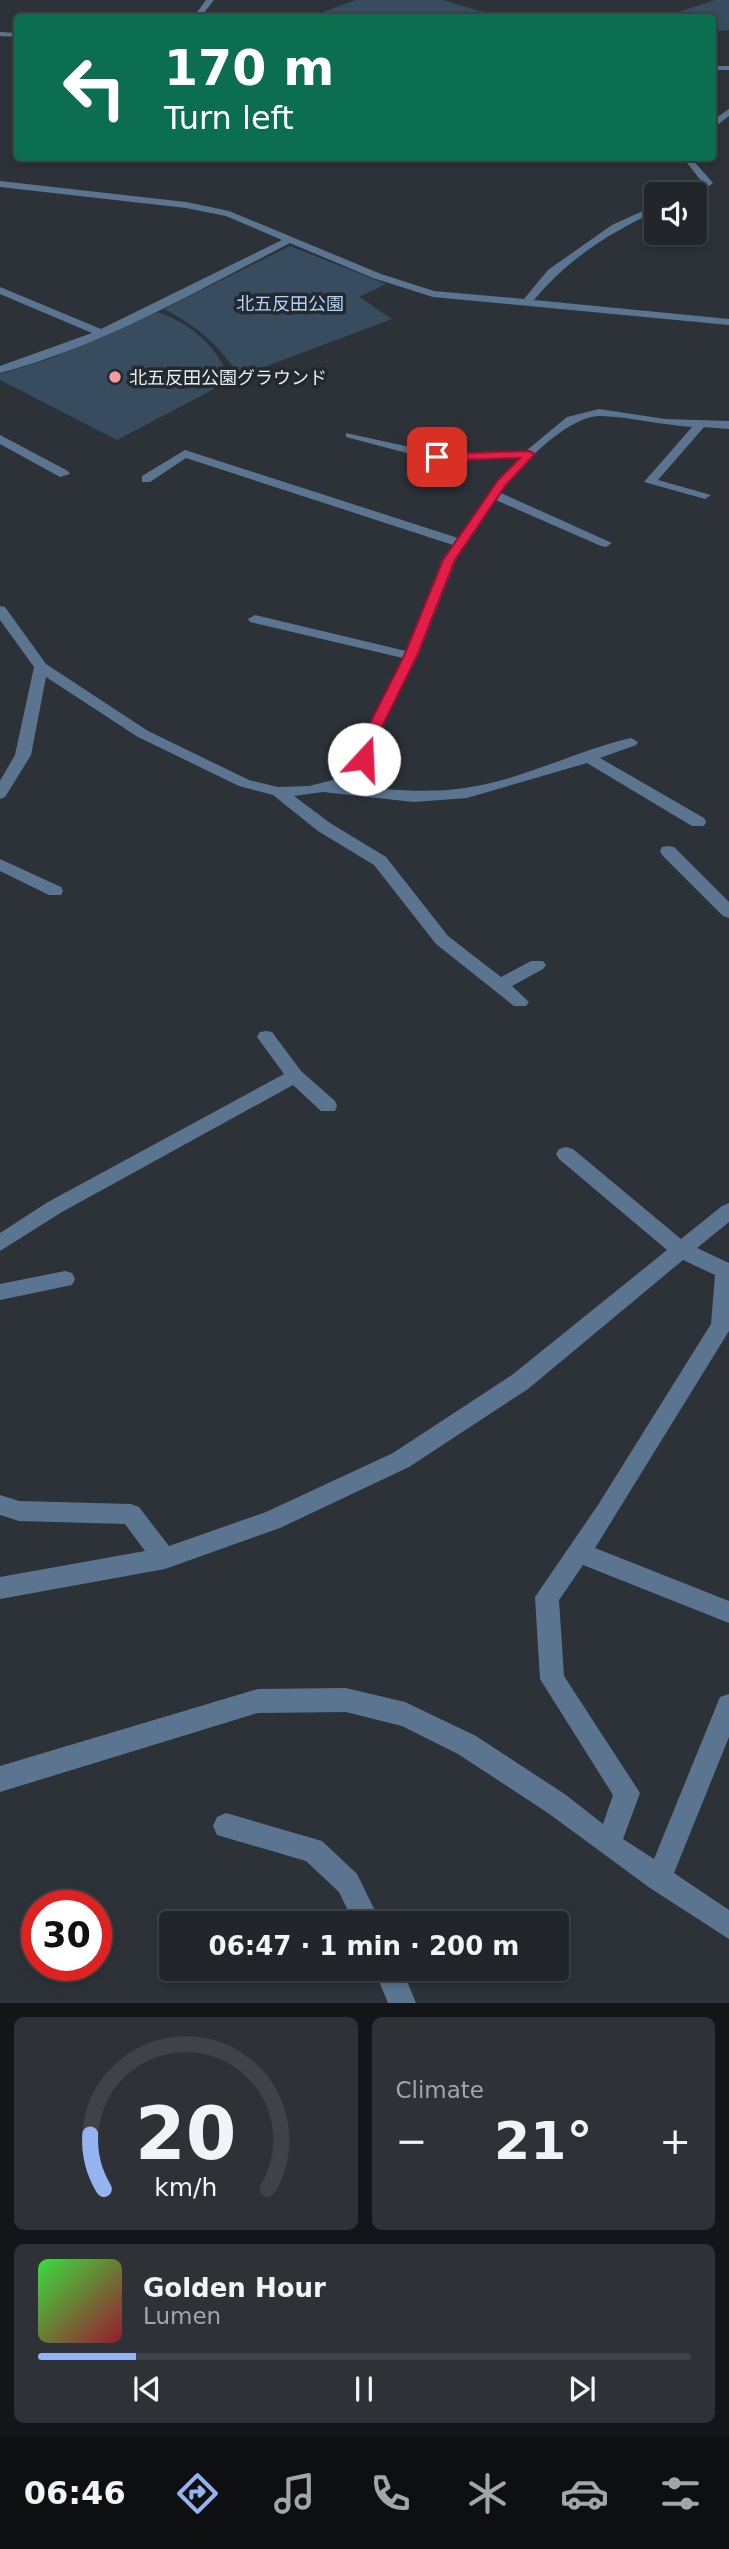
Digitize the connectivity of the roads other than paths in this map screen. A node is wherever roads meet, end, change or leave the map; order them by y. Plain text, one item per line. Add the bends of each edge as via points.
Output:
1 (210, 0) edge
2 (199, 14) edge
3 (690, 161) edge
4 (0, 184) edge
5 (707, 184) edge
6 (644, 214) edge
7 (291, 239) junction
8 (0, 290) edge
9 (526, 304) junction
10 (729, 323) edge
11 (101, 333) junction
12 (0, 370) edge
13 (701, 424) junction
14 (729, 425) edge
15 (350, 435) dead end
16 (0, 439) edge
17 (529, 454) junction
18 (64, 474) dead end
19 (146, 479) dead end
20 (494, 494) junction
21 (705, 495) dead end
22 (461, 543) junction
23 (606, 543) dead end
24 (0, 610) edge
25 (255, 619) dead end
26 (411, 656) junction
27 (41, 667) junction
28 (631, 742) dead end
29 (589, 758) junction
30 (322, 788) junction
31 (278, 792) junction
32 (0, 794) edge
33 (698, 822) dead end
34 (668, 851) dead end
35 (0, 864) edge
36 (55, 891) dead end
37 (729, 912) edge
38 (537, 965) dead end
39 (499, 986) junction
40 (520, 1002) dead end
41 (266, 1037) dead end
42 (295, 1076) junction
43 (328, 1106) dead end
44 (566, 1154) dead end
45 (729, 1211) edge
46 (0, 1242) edge
47 (680, 1250) junction
48 (65, 1279) dead end
49 (0, 1292) edge
50 (0, 1505) edge
51 (578, 1552) junction
52 (165, 1558) junction
53 (0, 1588) edge
54 (729, 1612) edge
55 (729, 1706) edge
56 (0, 1779) edge
57 (226, 1826) dead end
58 (608, 1844) junction
59 (659, 1879) junction
60 (362, 1911) edge
61 (729, 1926) edge
62 (393, 1981) edge
63 (402, 2003) edge

1 - 2 street
3 - 5 street
4 - 7 street via 206,209
6 - 9 street via 615,227 552,272
7 - 9 street via 409,288
7 - 11 street
8 - 11 street
9 - 10 street
11 - 12 street
13 - 14 street
13 - 17 street via 599,412 571,419
13 - 21 street via 650,482
15 - 17 street via 437,457
16 - 18 street
17 - 20 street
19 - 22 street via 185,454
20 - 22 street
20 - 23 street
22 - 26 street via 449,560
24 - 27 street
25 - 26 street
26 - 30 street via 354,774
27 - 31 street via 143,734 244,783
27 - 32 street via 23,755
28 - 29 street
29 - 30 street via 467,793 414,797
29 - 33 street
30 - 31 street
31 - 39 street via 380,861 442,940
34 - 37 street
35 - 36 street
38 - 39 street
39 - 40 street
41 - 42 street
42 - 43 street
42 - 46 street via 55,1206
44 - 47 street
45 - 47 street
47 - 51 street via 726,1271 721,1326
47 - 52 street via 520,1381 401,1460 272,1521
48 - 49 street
50 - 52 street via 19,1511 131,1514
51 - 54 street
51 - 58 street via 547,1597 552,1679 627,1793
52 - 53 street
55 - 59 street
56 - 58 street via 258,1701 346,1700 405,1714 467,1745
57 - 60 street via 313,1850 348,1883
58 - 59 street
59 - 61 street
62 - 63 street

